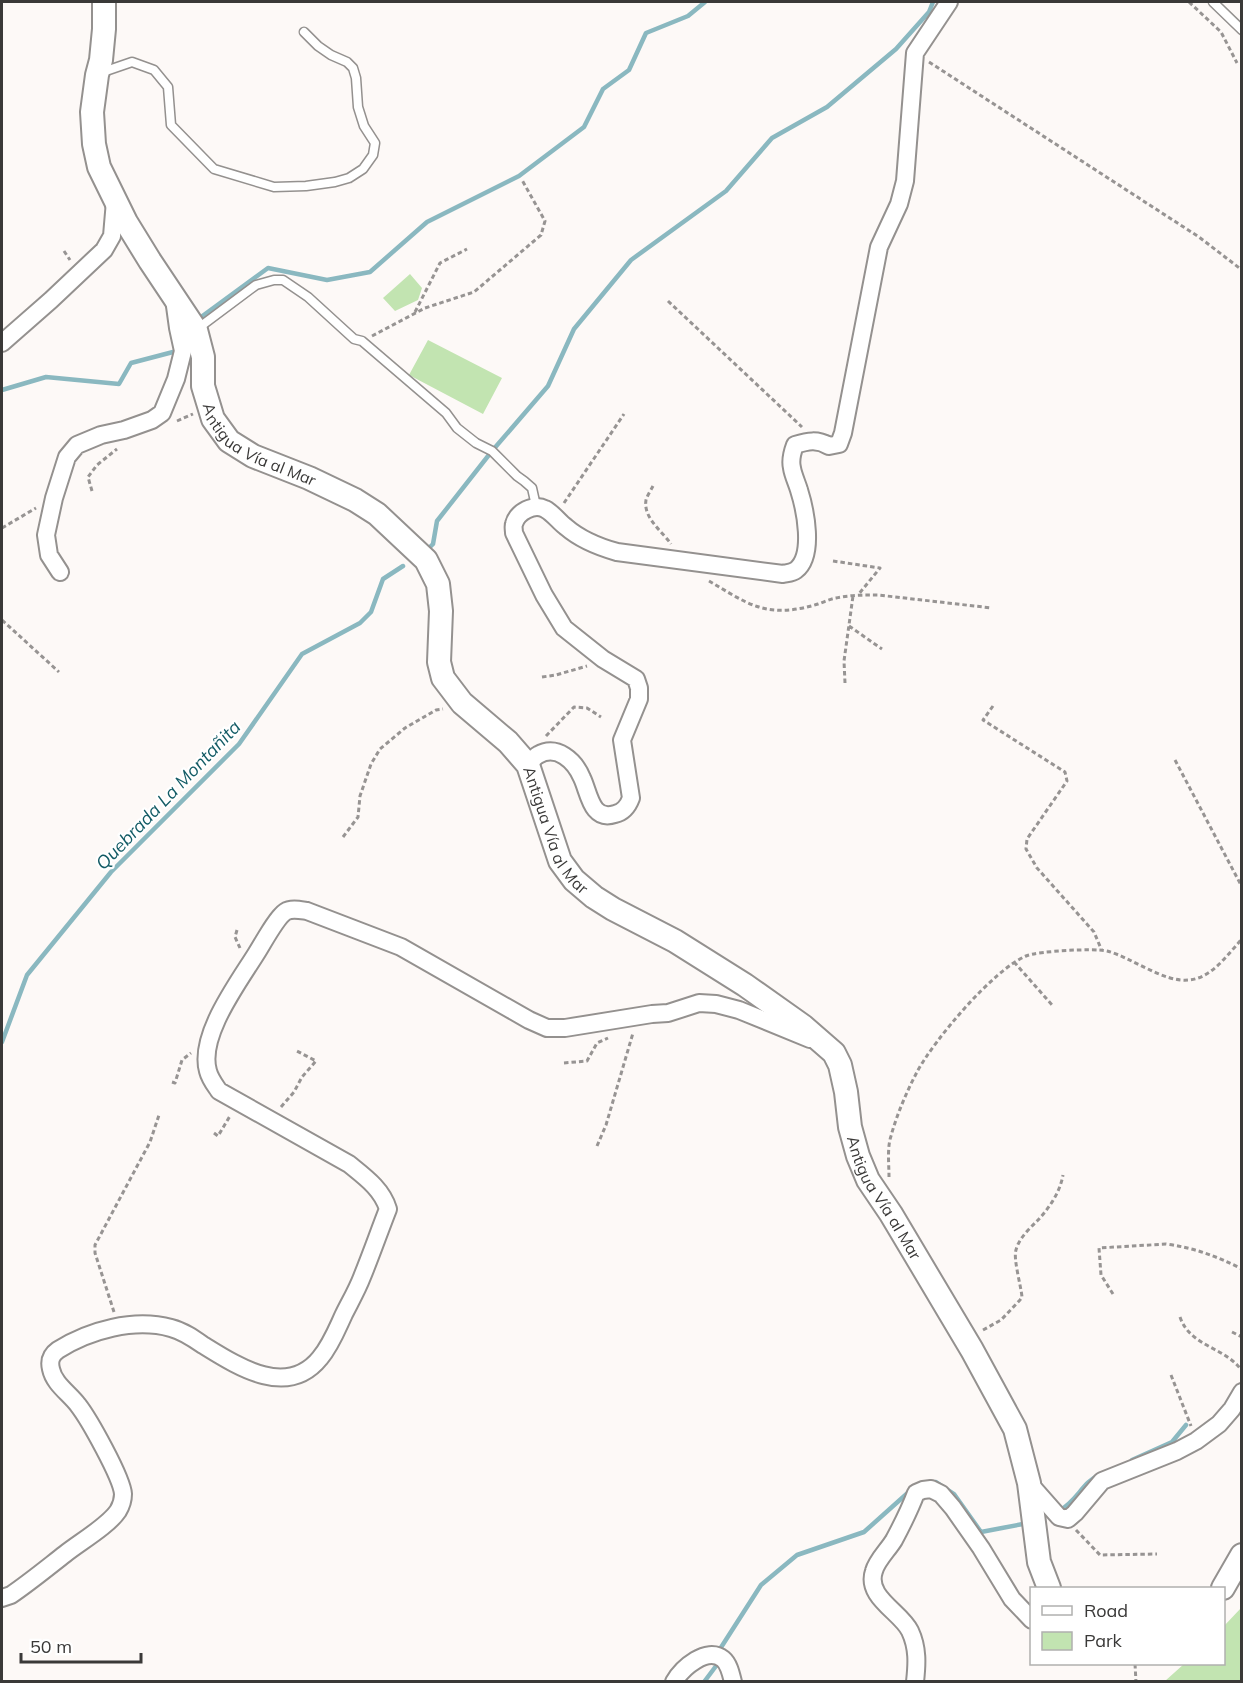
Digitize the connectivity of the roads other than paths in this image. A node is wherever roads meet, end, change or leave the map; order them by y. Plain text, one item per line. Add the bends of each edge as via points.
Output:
1 (104, 2) edge
2 (949, 2) edge
3 (1213, 2) edge
4 (1242, 30) edge
5 (304, 32) dead end
6 (97, 75) junction
7 (115, 200) junction
8 (173, 297) junction
9 (196, 330) junction
10 (2, 343) edge
11 (536, 507) junction
12 (60, 572) dead end
13 (533, 759) junction
14 (829, 1047) junction
15 (1242, 1392) edge
16 (1029, 1483) junction
17 (1242, 1555) edge
18 (1049, 1587) edge
19 (1224, 1587) edge
20 (2, 1598) edge
21 (1030, 1618) edge
22 (674, 1682) edge
23 (733, 1682) edge
24 (915, 1682) edge

1 - 6 main road, Antigua Vía al Mar
2 - 11 street via 915,53 905,181 879,247 839,444 829,447 812,441 795,445 792,454 807,532 802,563 783,574 617,552 599,547 545,509
3 - 4 lane
5 - 6 lane via 352,68 358,107 375,143 363,169 335,182 274,188 214,169 171,125 168,87 154,70 132,62
6 - 7 main road, Antigua Vía al Mar via 92,112 94,144 99,167
7 - 8 main road, Antigua Vía al Mar
7 - 10 street via 112,236 104,250
8 - 9 main road, Antigua Vía al Mar
8 - 12 street via 183,351 162,413 152,420 77,445 66,457 46,535 49,555
9 - 11 lane via 256,285 283,280 354,339 362,341 446,413 456,428 492,451 532,488
9 - 13 main road, Antigua Vía al Mar via 203,357 203,386 213,419 229,441 253,456 355,500 426,560 438,584 439,662 443,678 465,706
11 - 13 street via 527,509 513,525 544,595 564,628 636,679 639,688 639,699 622,740 632,798 628,806 615,814 603,814 591,804 582,778 563,753 552,752
13 - 14 main road, Antigua Vía al Mar via 560,861 573,880 613,909 675,941 745,985
14 - 16 main road, Antigua Vía al Mar via 840,1065 850,1127 868,1180 1015,1429
14 - 20 street via 716,1004 699,1003 668,1013 547,1028 401,946 307,910 285,912 226,1000 209,1044 207,1069 219,1091 349,1164 386,1201 388,1209 361,1280 320,1359 309,1369 285,1378 255,1374 186,1334 156,1324 118,1326 87,1335 56,1352 50,1358 53,1376 83,1412 119,1478 122,1504 85,1540
15 - 16 street via 1219,1424 1177,1451 1102,1481 1068,1519 1059,1517
16 - 18 main road, Antigua Vía al Mar via 1039,1562
17 - 19 main road
21 - 24 street via 1012,1599 953,1508 941,1494 923,1490 916,1494 873,1577 878,1596 911,1632 916,1646
22 - 23 street via 694,1661 715,1656 728,1664

